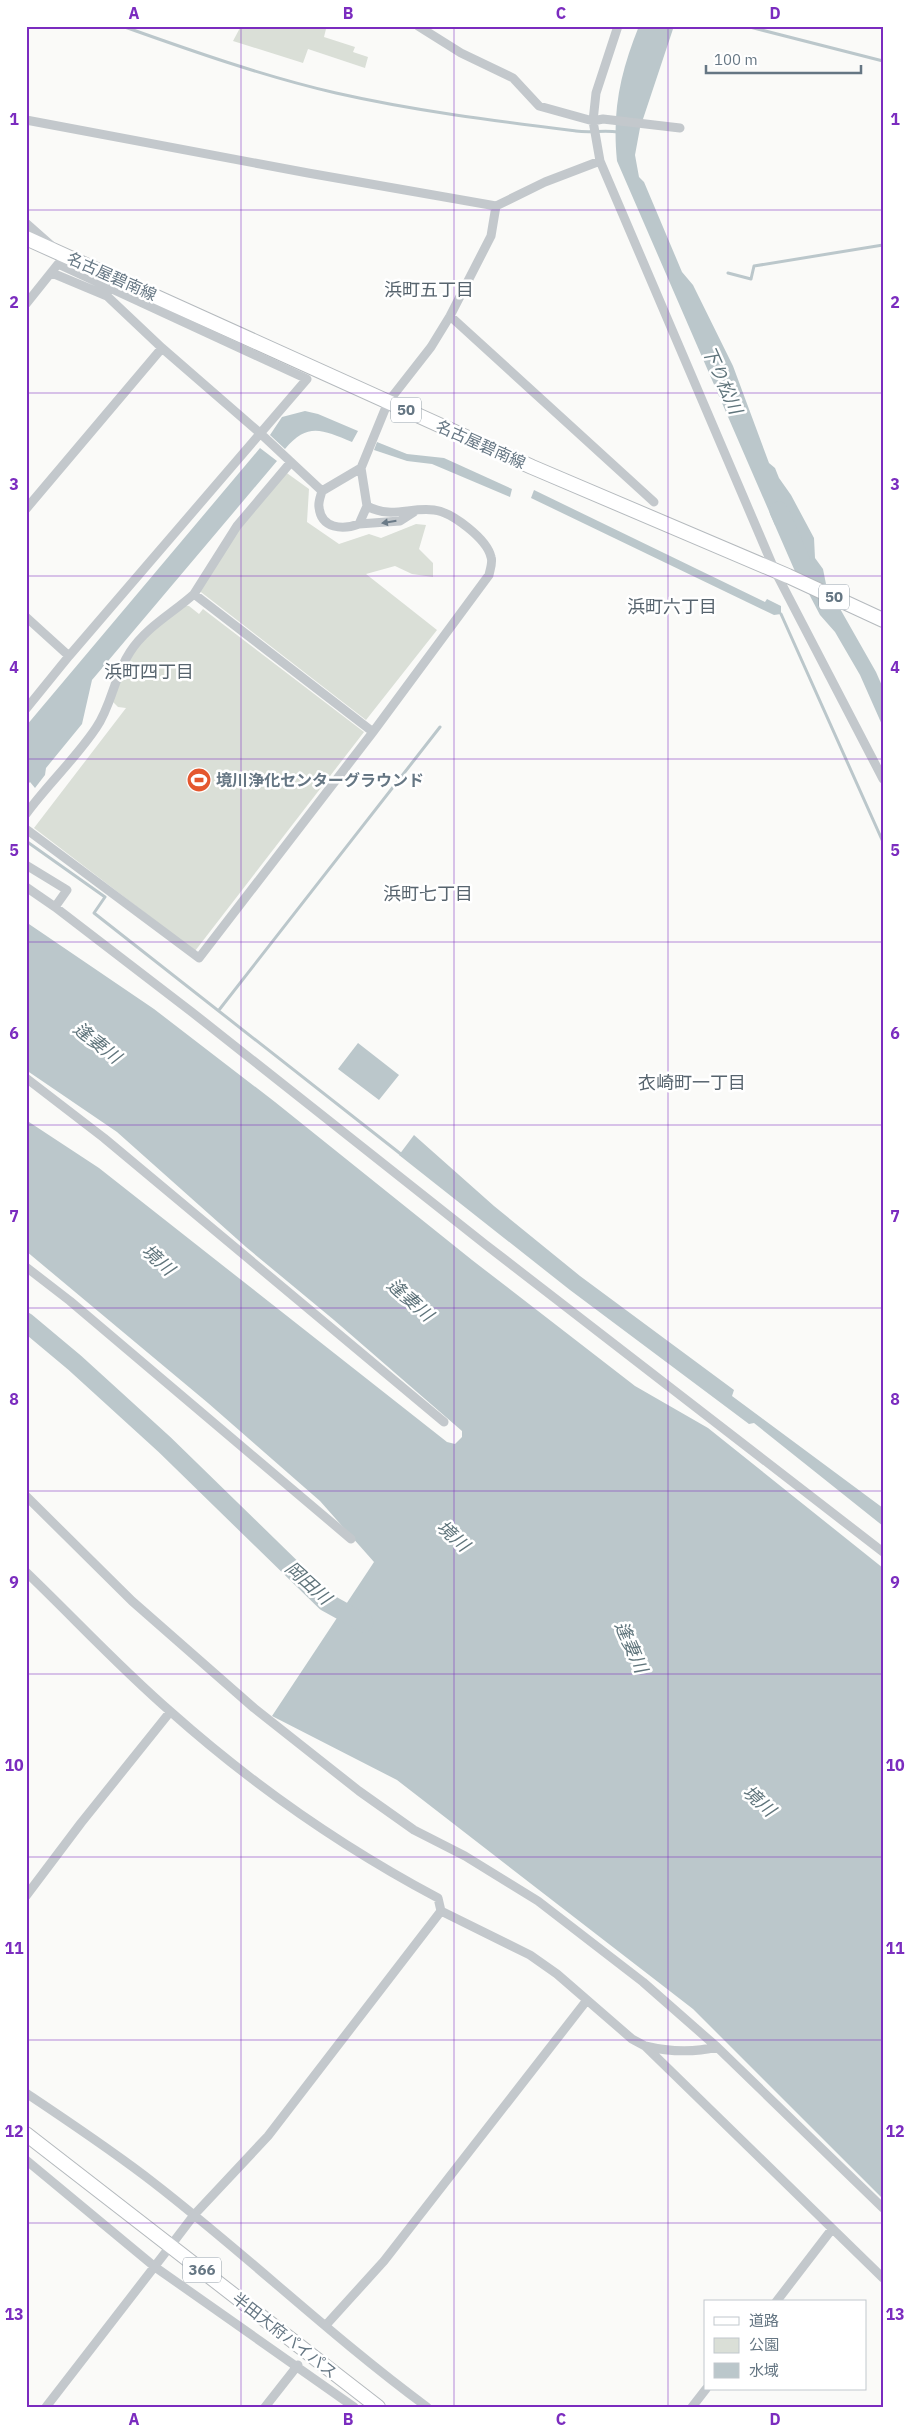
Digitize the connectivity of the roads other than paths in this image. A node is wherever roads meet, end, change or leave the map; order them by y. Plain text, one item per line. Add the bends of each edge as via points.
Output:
1 (418, 26) edge
2 (618, 26) edge
3 (26, 120) edge
4 (593, 122) junction
5 (680, 128) dead end
6 (600, 162) junction
7 (496, 206) junction
8 (26, 223) edge
9 (26, 238) edge
10 (59, 252) junction
11 (52, 273) junction
12 (26, 304) edge
13 (450, 316) junction
14 (162, 348) junction
15 (388, 402) junction
16 (262, 434) junction
17 (291, 462) junction
18 (362, 468) junction
19 (322, 491) junction
20 (654, 502) dead end
21 (367, 506) junction
22 (26, 510) edge
23 (416, 511) junction
24 (359, 524) junction
25 (781, 573) junction
26 (194, 594) junction
27 (26, 617) edge
28 (881, 619) edge
29 (69, 656) junction
30 (26, 709) edge
31 (373, 732) junction
32 (883, 779) edge
33 (26, 814) edge
34 (26, 829) edge
35 (26, 865) edge
36 (26, 888) edge
37 (55, 907) junction
38 (26, 1078) edge
39 (26, 1267) edge
40 (444, 1422) dead end
41 (26, 1496) edge
42 (351, 1539) dead end
43 (883, 1552) edge
44 (26, 1572) edge
45 (170, 1712) junction
46 (26, 1896) edge
47 (441, 1911) junction
48 (587, 2000) junction
49 (645, 2046) junction
50 (716, 2047) junction
51 (26, 2094) edge
52 (26, 2134) edge
53 (26, 2160) edge
54 (883, 2208) edge
55 (194, 2215) junction
56 (832, 2229) junction
57 (175, 2240) dead end
58 (165, 2253) dead end
59 (155, 2266) junction
60 (883, 2278) edge
61 (778, 2300) edge
62 (326, 2325) junction
63 (298, 2365) junction
64 (705, 2390) edge
65 (46, 2407) edge
66 (265, 2407) edge
67 (354, 2407) edge
68 (378, 2407) edge
69 (427, 2407) edge
70 (692, 2407) edge

1 - 4 street via 461,53 513,78 539,106
2 - 4 street via 596,92
3 - 7 street
4 - 5 street via 603,119
4 - 6 street
6 - 7 street via 545,182
6 - 25 street
7 - 13 street via 491,236
8 - 10 street
9 - 10 main road, 名古屋碧南線 / 50
10 - 15 main road, 名古屋碧南線 / 50
11 - 12 street
11 - 14 street via 107,296
11 - 16 street via 58,264 307,379
13 - 15 street via 431,347
13 - 20 street
14 - 16 street
14 - 22 street
15 - 18 street
15 - 25 main road, 名古屋碧南線 / 50
16 - 17 street
16 - 29 street
17 - 19 street
17 - 26 street via 237,526
18 - 19 street
18 - 21 street
19 - 24 street via 319,506 324,519 334,527 347,528
21 - 23 street via 380,512
21 - 24 street
23 -> 24 street via 400,521
23 - 31 street via 435,510 455,518 486,544 492,558 489,575
25 - 28 main road, 名古屋碧南線 / 50
25 - 32 street
26 - 31 street
26 - 33 street via 157,622 130,652 116,677 107,709 96,728
27 - 29 street
29 - 30 street
31 - 34 street via 199,958
35 - 37 street via 67,890
36 - 37 street
37 - 43 street
38 - 40 street via 104,1138
39 - 42 street
41 - 50 street via 132,1601 269,1720 414,1830 465,1856 538,1901 643,1982
44 - 45 street
45 - 46 street
45 - 47 street via 310,1821 380,1867 438,1898
47 - 48 street via 530,1955
47 - 55 street via 268,2136
48 - 49 street via 632,2039
48 - 62 street via 384,2261
49 - 50 street via 665,2051 695,2052
49 - 56 street
50 - 54 street
51 - 55 street via 153,2182
52 - 68 main road, 半田大府パイパス / 366
53 - 59 street
55 - 57 street
55 - 62 street
56 - 60 street
56 - 61 street
58 - 59 street
59 - 63 street
59 - 65 street
62 - 69 street via 356,2354
63 - 66 street
63 - 67 street
64 - 70 street

